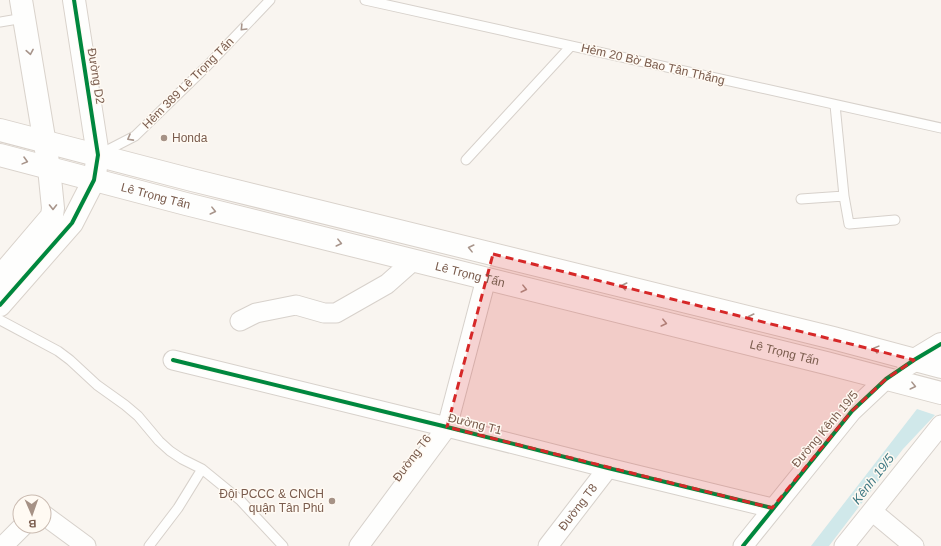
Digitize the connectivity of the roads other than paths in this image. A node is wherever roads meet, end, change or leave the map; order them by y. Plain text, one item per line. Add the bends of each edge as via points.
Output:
1 (74, 0) edge
2 (270, 0) edge
3 (365, 0) edge
4 (22, 9) edge
5 (0, 22) edge
6 (571, 46) junction
7 (835, 105) junction
8 (941, 128) edge
9 (0, 130) edge
10 (45, 141) junction
11 (0, 155) edge
12 (98, 155) junction
13 (466, 160) dead end
14 (49, 168) junction
15 (94, 180) junction
16 (844, 196) junction
17 (801, 200) dead end
18 (895, 220) dead end
19 (493, 254) junction
20 (413, 261) junction
21 (0, 277) edge
22 (486, 279) junction
23 (0, 305) edge
24 (0, 320) edge
25 (240, 321) dead end
26 (941, 344) edge
27 (173, 360) dead end
28 (914, 360) junction
29 (941, 367) edge
30 (886, 379) junction
31 (941, 393) edge
32 (941, 425) edge
33 (447, 427) junction
34 (608, 468) junction
35 (202, 469) junction
36 (772, 508) junction
37 (873, 512) junction
38 (52, 521) edge
39 (15, 534) edge
40 (3, 546) edge
41 (86, 546) edge
42 (149, 546) edge
43 (284, 546) edge
44 (359, 546) edge
45 (548, 546) edge
46 (743, 546) edge
47 (844, 546) edge
48 (914, 546) edge

1 - 12 main road, Đường D2
2 -> 12 lane, Hẻm 389 Lê Trọng Tấn via 135,136
3 - 6 lane, Hẻm 20 Bờ Bao Tân Thắng
4 - 5 lane
4 -> 10 main road
6 - 7 lane, Hẻm 20 Bờ Bao Tân Thắng
6 - 13 lane
7 - 8 lane, Hẻm 20 Bờ Bao Tân Thắng
7 - 16 lane
9 - 10 main road, Lê Trọng Tấn
10 - 12 main road, Lê Trọng Tấn
10 - 14 main road
11 -> 14 main road, Lê Trọng Tấn
12 - 14 main road
12 - 15 main road, Đường D2
19 -> 12 main road, Lê Trọng Tấn
14 - 15 main road, Lê Trọng Tấn
14 -> 21 main road via 52,216
15 -> 20 main road, Lê Trọng Tấn
15 - 23 main road, Đường D2 via 72,223
16 - 17 lane
16 - 18 lane via 849,224
19 - 22 main road
28 -> 19 main road, Lê Trọng Tấn
20 - 22 main road, Lê Trọng Tấn
20 - 25 street via 387,284 336,313 324,313 296,305 256,313
22 -> 30 main road, Lê Trọng Tấn
22 - 33 street, Đường T6
24 - 35 lane via 58,351 138,416 170,451
26 - 28 main road, Đường Kênh 19/5
27 - 33 street, Đường T1
28 - 29 main road, Lê Trọng Tấn
28 - 30 main road, Đường Kênh 19/5
30 -> 31 main road, Lê Trọng Tấn
30 - 36 street, Đường Kênh 19/5 via 852,411
32 - 37 street
33 - 34 street, Đường T1
33 - 44 street, Đường T6
34 - 36 street, Đường T1
34 - 45 street, Đường T8
35 - 42 lane via 178,508
35 - 43 lane via 240,500
36 - 46 street, Đường Kênh 19/5
37 - 47 street
37 - 48 street
38 - 41 street
39 - 40 street

